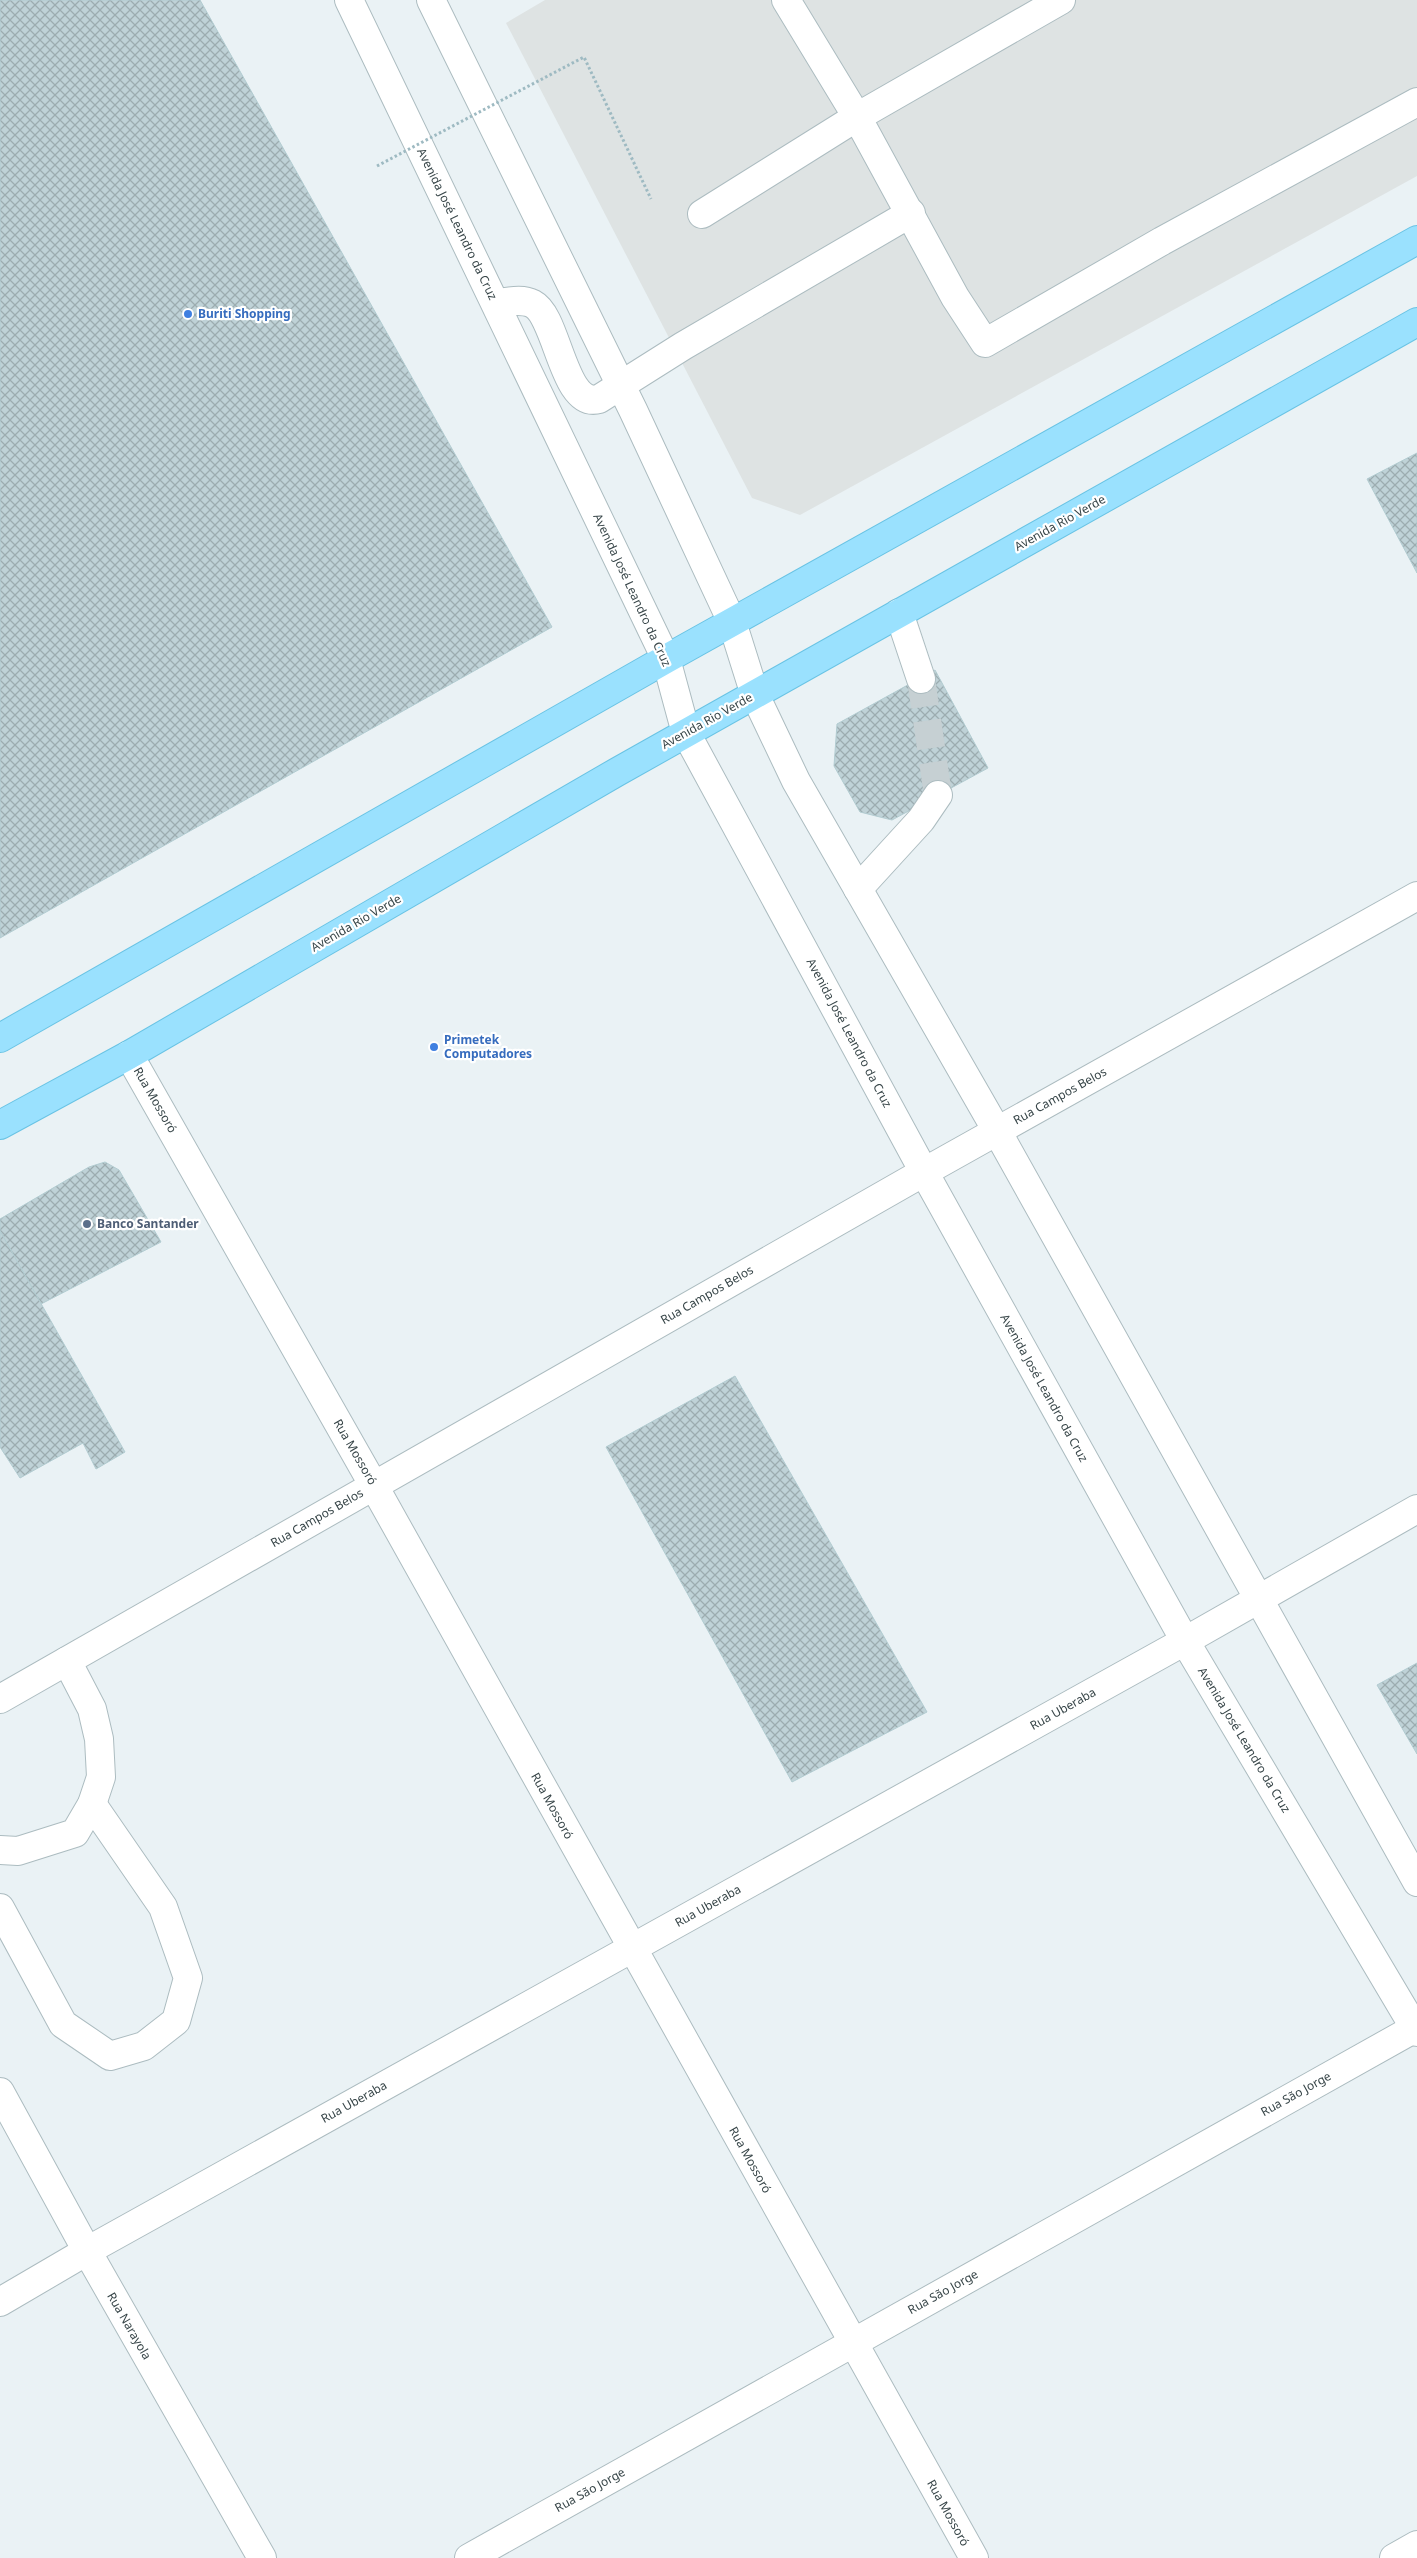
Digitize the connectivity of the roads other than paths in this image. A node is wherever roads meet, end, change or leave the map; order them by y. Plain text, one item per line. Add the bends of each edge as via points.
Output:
1 (349, 0) edge
2 (431, 0) edge
3 (786, 0) edge
4 (1061, 0) edge
5 (1417, 102) edge
6 (857, 117) junction
7 (911, 213) junction
8 (702, 214) dead end
9 (1417, 240) edge
10 (496, 303) junction
11 (1417, 322) edge
12 (621, 385) junction
13 (899, 613) junction
14 (732, 622) junction
15 (666, 659) junction
16 (921, 679) tunnel mouth
17 (754, 695) junction
18 (686, 734) junction
19 (938, 795) tunnel mouth
20 (858, 889) junction
21 (1417, 896) edge
22 (0, 1038) edge
23 (129, 1055) junction
24 (0, 1125) edge
25 (997, 1131) junction
26 (924, 1172) junction
27 (374, 1486) junction
28 (1417, 1509) edge
29 (1258, 1600) junction
30 (1185, 1641) junction
31 (67, 1661) junction
32 (0, 1699) edge
33 (92, 1804) junction
34 (0, 1850) edge
35 (1417, 1882) edge
36 (0, 1908) edge
37 (631, 1948) junction
38 (1416, 2029) edge
39 (0, 2092) edge
40 (87, 2251) junction
41 (0, 2302) edge
42 (853, 2342) junction
43 (1417, 2545) edge
44 (262, 2558) edge
45 (469, 2558) edge
46 (974, 2558) edge
47 (1394, 2558) edge

1 - 10 street, Avenida José Leandro da Cruz
2 - 12 street
3 - 6 street
4 - 6 street
5 - 7 street via 1170,236 985,343 955,296
6 - 7 street
6 - 8 street
7 - 12 street
9 - 14 main road
10 - 12 street via 522,300 536,305 582,397 591,401
10 - 15 street, Avenida José Leandro da Cruz
11 - 13 main road, Avenida Rio Verde
12 - 14 street
13 - 16 street
13 - 17 main road, Avenida Rio Verde
14 - 15 main road
14 - 17 street
15 - 18 street, Avenida José Leandro da Cruz
15 - 22 main road
17 - 18 main road, Avenida Rio Verde
17 - 20 street via 796,781
18 - 23 main road, Avenida Rio Verde
18 - 26 street, Avenida José Leandro da Cruz
19 - 20 street via 921,820
20 - 25 street
21 - 25 street, Rua Campos Belos
23 - 24 main road, Avenida Rio Verde
23 - 27 street, Rua Mossoró
25 - 26 street, Rua Campos Belos
25 - 29 street
26 - 27 street, Rua Campos Belos
26 - 30 street, Avenida José Leandro da Cruz
27 - 31 street, Rua Campos Belos
27 - 37 street, Rua Mossoró
28 - 29 street, Rua Uberaba
29 - 30 street, Rua Uberaba
29 - 35 street
30 - 37 street, Rua Uberaba
30 - 38 street, Avenida José Leandro da Cruz
31 - 32 street, Rua Campos Belos
31 - 33 street via 92,1709 99,1739 101,1777
33 - 34 street via 75,1833 18,1851
33 - 36 street via 163,1907 188,1978 176,2021 144,2046 110,2056 63,2024
37 - 40 street, Rua Uberaba
37 - 42 street, Rua Mossoró
38 - 42 street, Rua São Jorge
39 - 40 street, Rua Narayola
40 - 41 street, Rua Uberaba
40 - 44 street, Rua Narayola
42 - 45 street, Rua São Jorge
42 - 46 street, Rua Mossoró
43 - 47 street

